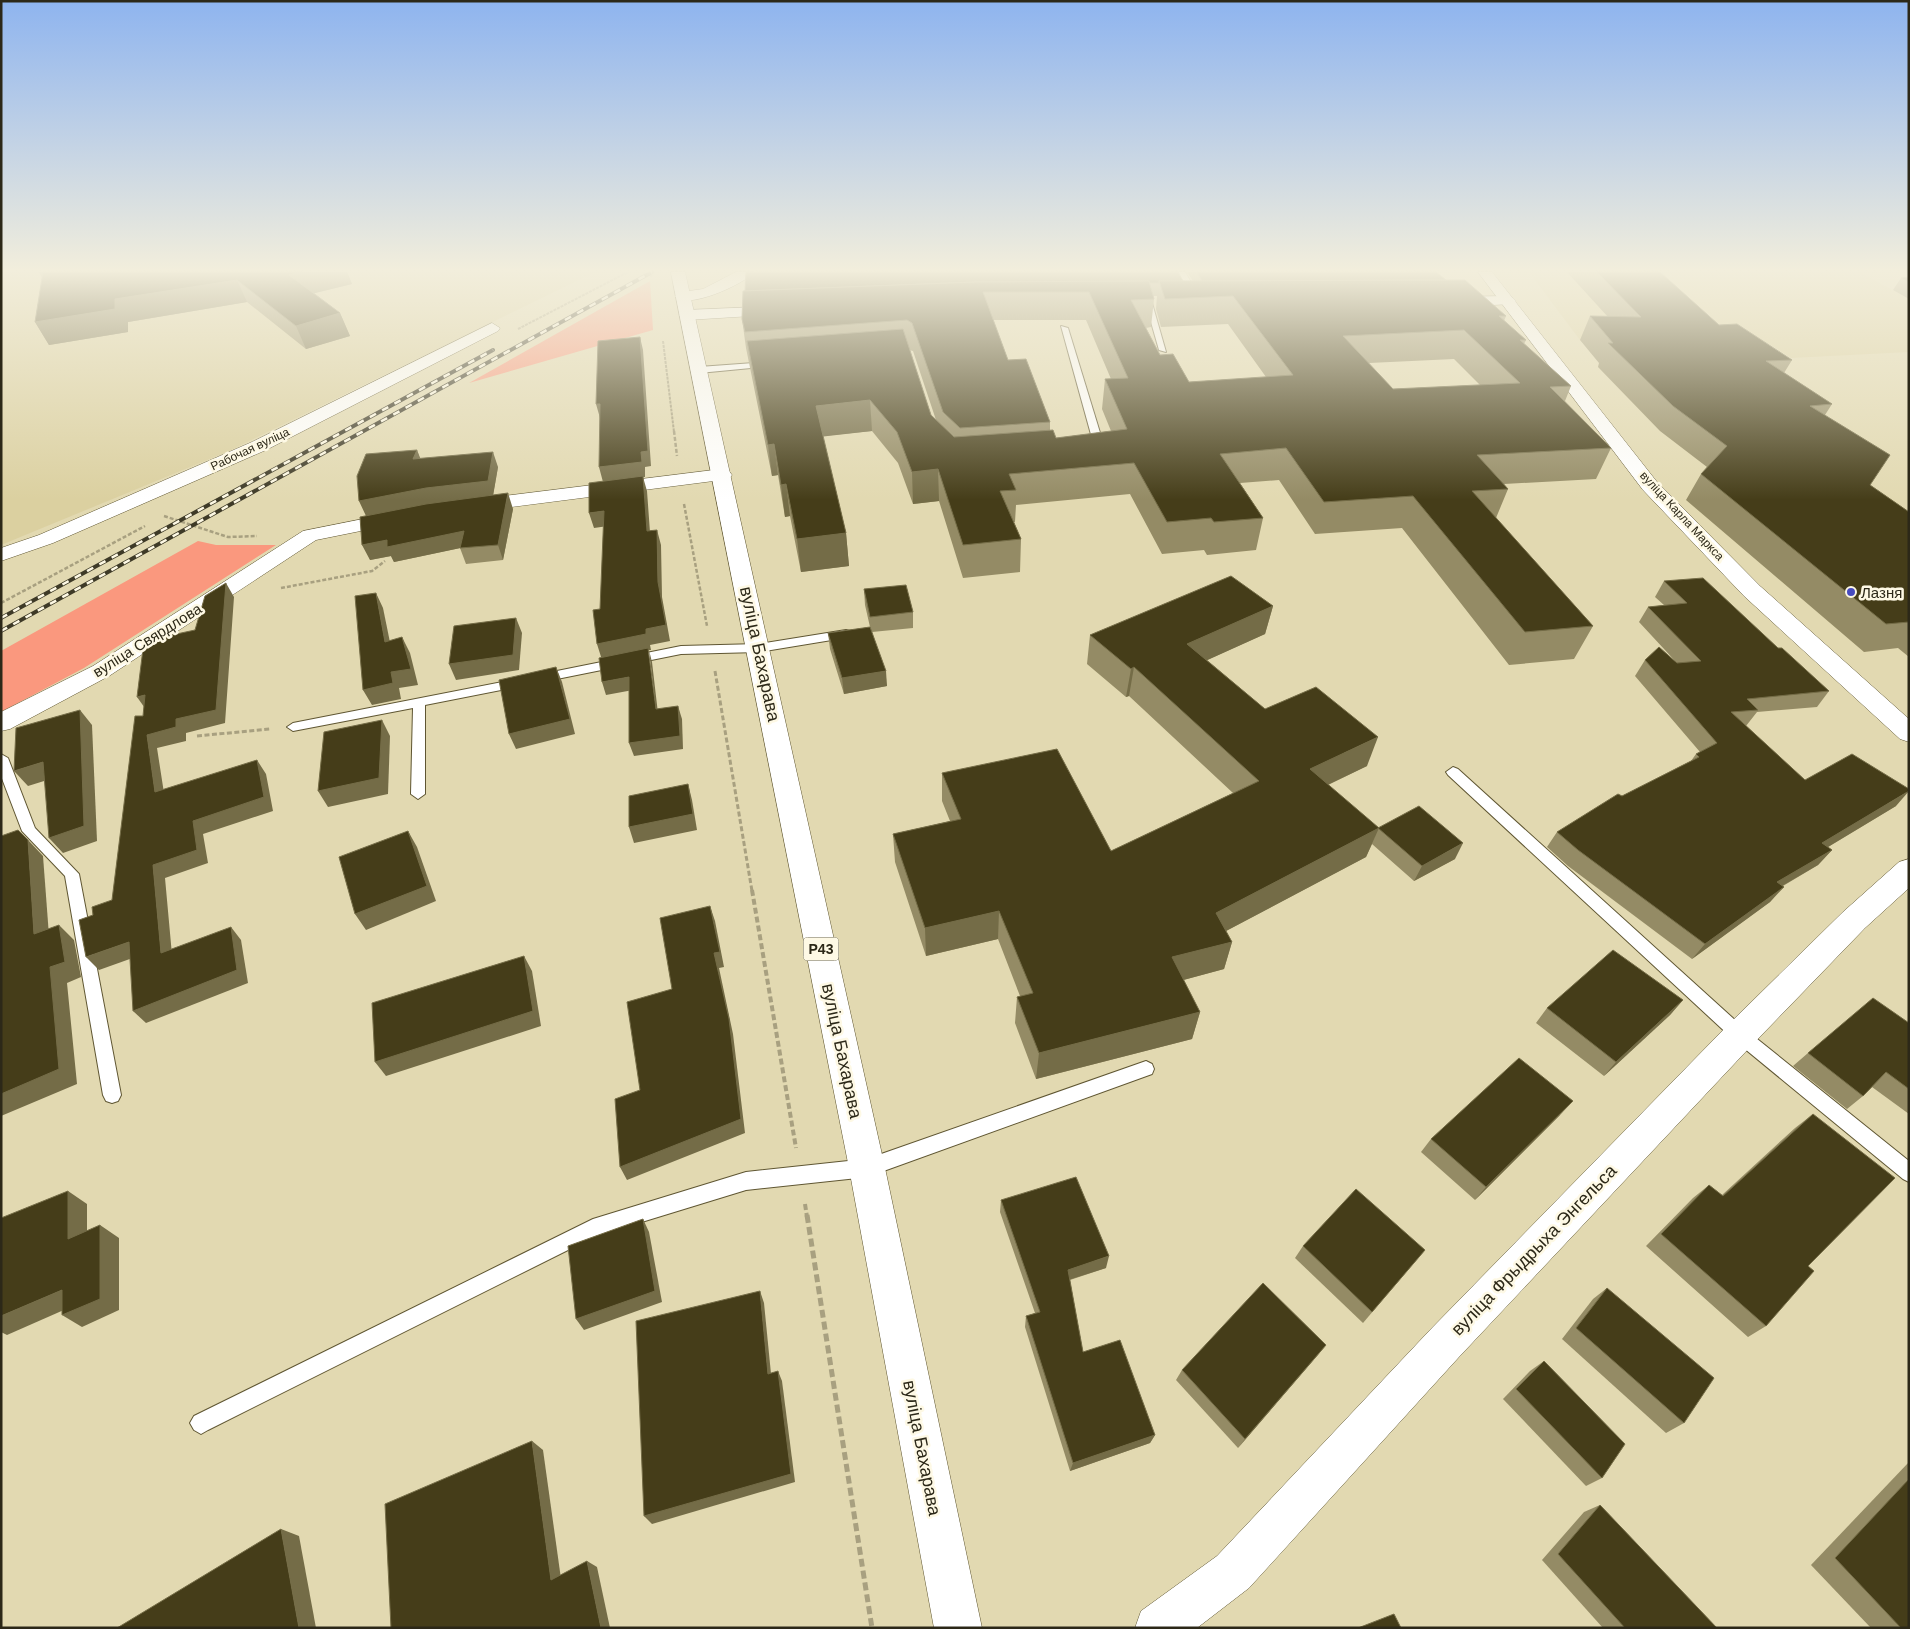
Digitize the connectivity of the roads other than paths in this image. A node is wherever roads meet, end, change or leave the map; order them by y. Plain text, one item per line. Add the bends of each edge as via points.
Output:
1 (452, 348) edge
2 (693, 348) edge
3 (1070, 348) edge
4 (1544, 348) edge
5 (781, 363) edge
6 (699, 370) junction
7 (1092, 454) edge
8 (722, 475) junction
9 (452, 509) edge
10 (423, 513) edge
11 (1, 555) edge
12 (860, 632) edge
13 (759, 648) junction
14 (419, 703) junction
15 (1, 722) edge
16 (293, 727) road end
17 (1909, 733) edge
18 (1, 758) edge
19 (1453, 772) dead end
20 (418, 794) dead end
21 (1909, 870) edge
22 (1740, 1035) junction
23 (1146, 1069) dead end
24 (112, 1095) dead end
25 (867, 1168) junction
26 (1909, 1173) edge
27 (201, 1423) dead end
28 (958, 1628) edge
29 (1158, 1628) edge

1 - 11 street, Рабочая вуліца via 259,446 46,539
2 - 6 street, вуліца Бахарава / Р43
3 - 7 lane via 1102,453
4 - 17 street, вуліца Карла Маркса via 1650,486 1752,591
5 - 6 lane
6 - 8 street, вуліца Бахарава / Р43
8 - 9 street
8 - 13 street, вуліца Бахарава / Р43
10 - 15 street, вуліца Свярдлова via 310,535 101,671
12 - 13 lane
13 - 14 lane via 681,650
13 - 25 street, вуліца Бахарава / Р43
14 - 16 lane
14 - 20 lane
18 - 24 lane via 29,831 72,874
19 - 22 lane
21 - 22 street, вуліца Фрыдрыха Энгельса via 1854,920
22 - 26 lane
22 - 29 street, вуліца Фрыдрыха Энгельса via 1445,1343 1233,1572
23 - 25 lane
25 - 27 lane via 746,1181 593,1228
25 - 28 street, вуліца Бахарава / Р43

